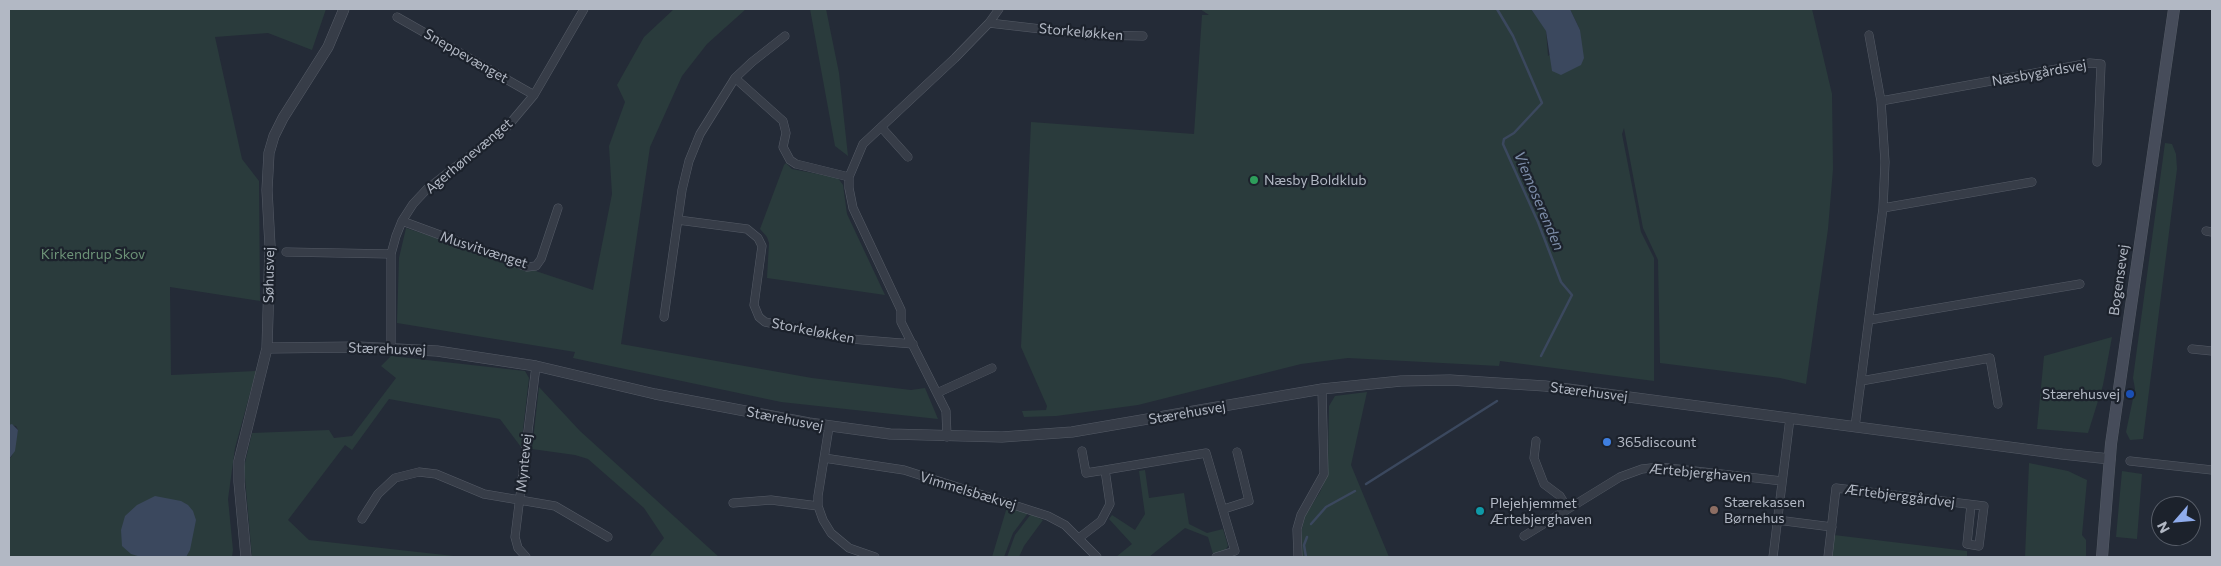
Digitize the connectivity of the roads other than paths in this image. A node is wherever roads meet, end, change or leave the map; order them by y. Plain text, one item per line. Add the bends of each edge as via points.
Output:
1 (344, 9) edge
2 (584, 9) edge
3 (999, 9) edge
4 (2174, 9) edge
5 (397, 17) dead end
6 (989, 23) junction
7 (1869, 35) dead end
8 (785, 36) dead end
9 (1143, 36) dead end
10 (736, 78) junction
11 (534, 96) junction
12 (1881, 101) junction
13 (881, 127) junction
14 (908, 157) dead end
15 (2098, 162) dead end
16 (849, 178) junction
17 (2032, 182) dead end
18 (558, 208) dead end
19 (1883, 208) junction
20 (678, 220) junction
21 (402, 221) junction
22 (286, 252) dead end
23 (391, 254) junction
24 (2080, 284) dead end
25 (664, 317) dead end
26 (1869, 320) junction
27 (912, 344) junction
28 (391, 347) junction
29 (267, 348) junction
30 (2192, 349) dead end
31 (2212, 351) edge
32 (536, 366) junction
33 (992, 368) dead end
34 (1861, 381) junction
35 (1322, 389) junction
36 (937, 393) junction
37 (1998, 404) dead end
38 (1790, 418) junction
39 (1855, 426) junction
40 (829, 427) junction
41 (947, 437) junction
42 (1536, 441) dead end
43 (1082, 451) dead end
44 (1237, 452) dead end
45 (824, 458) junction
46 (2110, 458) junction
47 (2130, 461) dead end
48 (1105, 470) junction
49 (2212, 470) edge
50 (1782, 481) junction
51 (520, 501) junction
52 (733, 503) dead end
53 (1972, 505) junction
54 (818, 506) junction
55 (1224, 509) junction
56 (1568, 509) junction
57 (362, 519) dead end
58 (1778, 520) junction
59 (1832, 527) junction
60 (1524, 536) dead end
61 (608, 537) dead end
62 (1079, 538) junction
63 (849, 548) junction
64 (246, 557) edge
65 (526, 557) edge
66 (845, 557) edge
67 (875, 557) edge
68 (1097, 557) edge
69 (1216, 557) edge
70 (1298, 557) edge
71 (1773, 557) edge
72 (1828, 557) edge
73 (2102, 557) edge

1 - 29 street, Søhusvej via 328,47 274,136 269,153 266,190 270,246
2 - 11 street, Agerhønevænget
3 - 6 street
4 - 46 main road, Bogensevej
5 - 11 street, Sneppevænget
6 - 9 street, Storkeløkken via 1093,35
6 - 13 street
7 - 12 street
8 - 10 street
10 - 16 street via 783,121 786,133 783,147 790,160
10 - 20 street via 712,113 690,157
11 - 21 street, Agerhønevænget via 507,127 427,189
12 - 15 street, Næsbygårdsvej via 2090,63 2101,64
12 - 19 street via 1885,136
13 - 14 street
13 - 16 street via 863,144
16 - 27 street via 853,208 901,310 901,322
17 - 19 street
18 - 21 street, Musvitvænget via 541,259 536,266 527,267
19 - 26 street
20 - 25 street
20 - 27 street, Storkeløkken via 748,229 758,238 762,246 754,305 765,322 851,340
21 - 23 street, Agerhønevænget
22 - 23 street
23 - 28 street, Agerhønevænget
24 - 26 street
26 - 34 street
27 - 36 street
28 - 29 street, Stærehusvej
28 - 32 street, Stærehusvej
29 - 64 street, Søhusvej via 239,461
30 - 31 street
32 - 40 street, Stærehusvej via 655,394
32 - 51 street, Myntevej
33 - 36 street
34 - 37 street via 1990,358
34 - 39 street
35 - 38 street, Stærehusvej via 1402,381 1498,382
35 - 41 street, Stærehusvej via 1072,432
35 - 70 street via 1324,474 1299,522
36 - 41 street via 946,411
38 - 39 street, Stærehusvej
38 - 50 street
39 - 46 street, Stærehusvej
40 - 41 street, Stærehusvej
40 - 45 street
42 - 56 street via 1534,458 1544,484 1560,496
43 - 48 street via 1086,473
44 - 55 street via 1249,501
45 - 54 street
45 - 62 street, Vimmelsbækvej via 904,470 1032,510 1065,525
46 - 73 main road, Bogensevej
47 - 49 street
48 - 55 street via 1206,453
48 - 62 street via 1110,504 1101,521
50 - 56 street, Ærtebjerghaven via 1660,467 1642,468 1620,477
50 - 58 street
51 - 57 street via 484,494 436,474 419,472 395,478 378,494
51 - 61 street via 555,506
51 - 65 street, Myntevej via 515,537 518,548
52 - 54 street via 771,500
53 - 53 street, Ærtebjerggårdvej via 1984,506 1979,546 1967,544
53 - 59 street, Ærtebjerggårdvej via 1836,488
54 - 63 street via 831,533
55 - 69 street via 1235,551
56 - 60 street, Ærtebjerghaven
58 - 59 street
58 - 71 street
59 - 72 street, Ærtebjerggårdvej
62 - 68 street, Vimmelsbækvej
63 - 66 street
63 - 67 street

